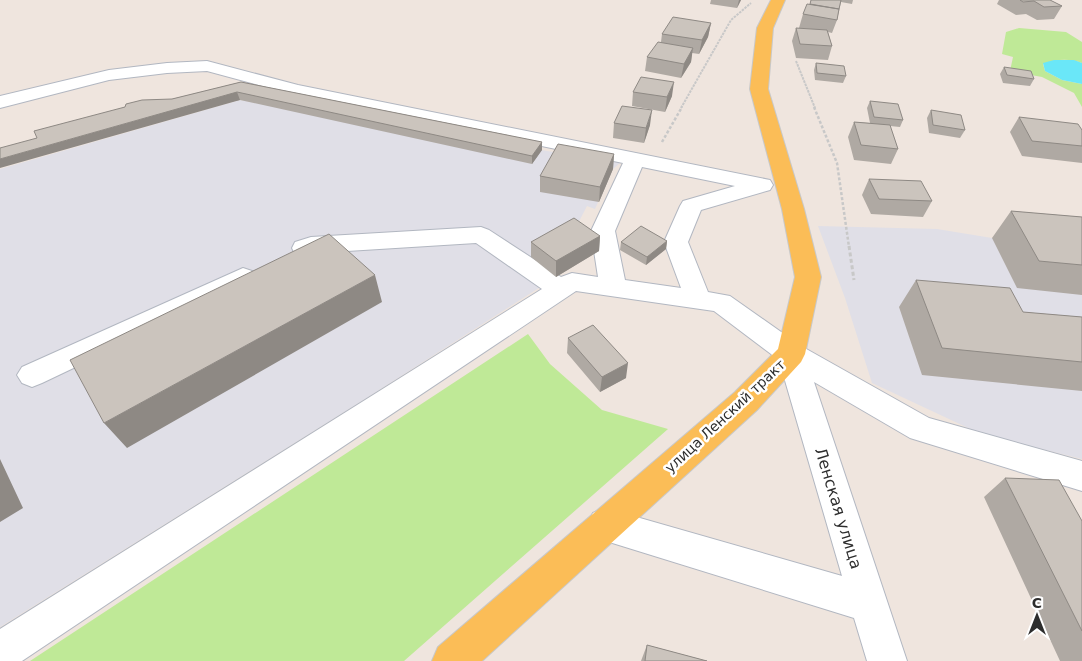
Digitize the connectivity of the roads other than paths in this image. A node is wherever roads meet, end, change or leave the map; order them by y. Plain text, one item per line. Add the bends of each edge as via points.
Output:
1 (778, 0) edge
2 (0, 102) edge
3 (643, 161) junction
4 (784, 178) junction
5 (762, 185) junction
6 (613, 287) junction
7 (560, 289) junction
8 (698, 300) junction
9 (791, 354) junction
10 (32, 375) dead end
11 (1082, 476) edge
12 (605, 525) junction
13 (869, 603) junction
14 (0, 652) edge
15 (452, 661) edge
16 (887, 661) edge

1 - 4 main road, улица Ленский тракт via 765,28 759,89
2 - 3 street via 109,75 207,66 296,90
3 - 5 street
3 - 6 street via 603,231
4 - 5 street
4 - 9 main road, улица Ленский тракт via 808,277
5 - 8 street via 690,206 676,242
6 - 7 street via 572,282
6 - 8 street
7 - 10 street via 481,235 311,245
7 - 14 street
8 - 9 street via 721,303
9 - 11 street via 921,429
9 - 12 main road, улица Ленский тракт via 746,401
9 - 13 street, Ленская улица
12 - 13 street
12 - 15 main road, улица Ленский тракт
13 - 16 street, Ленская улица

